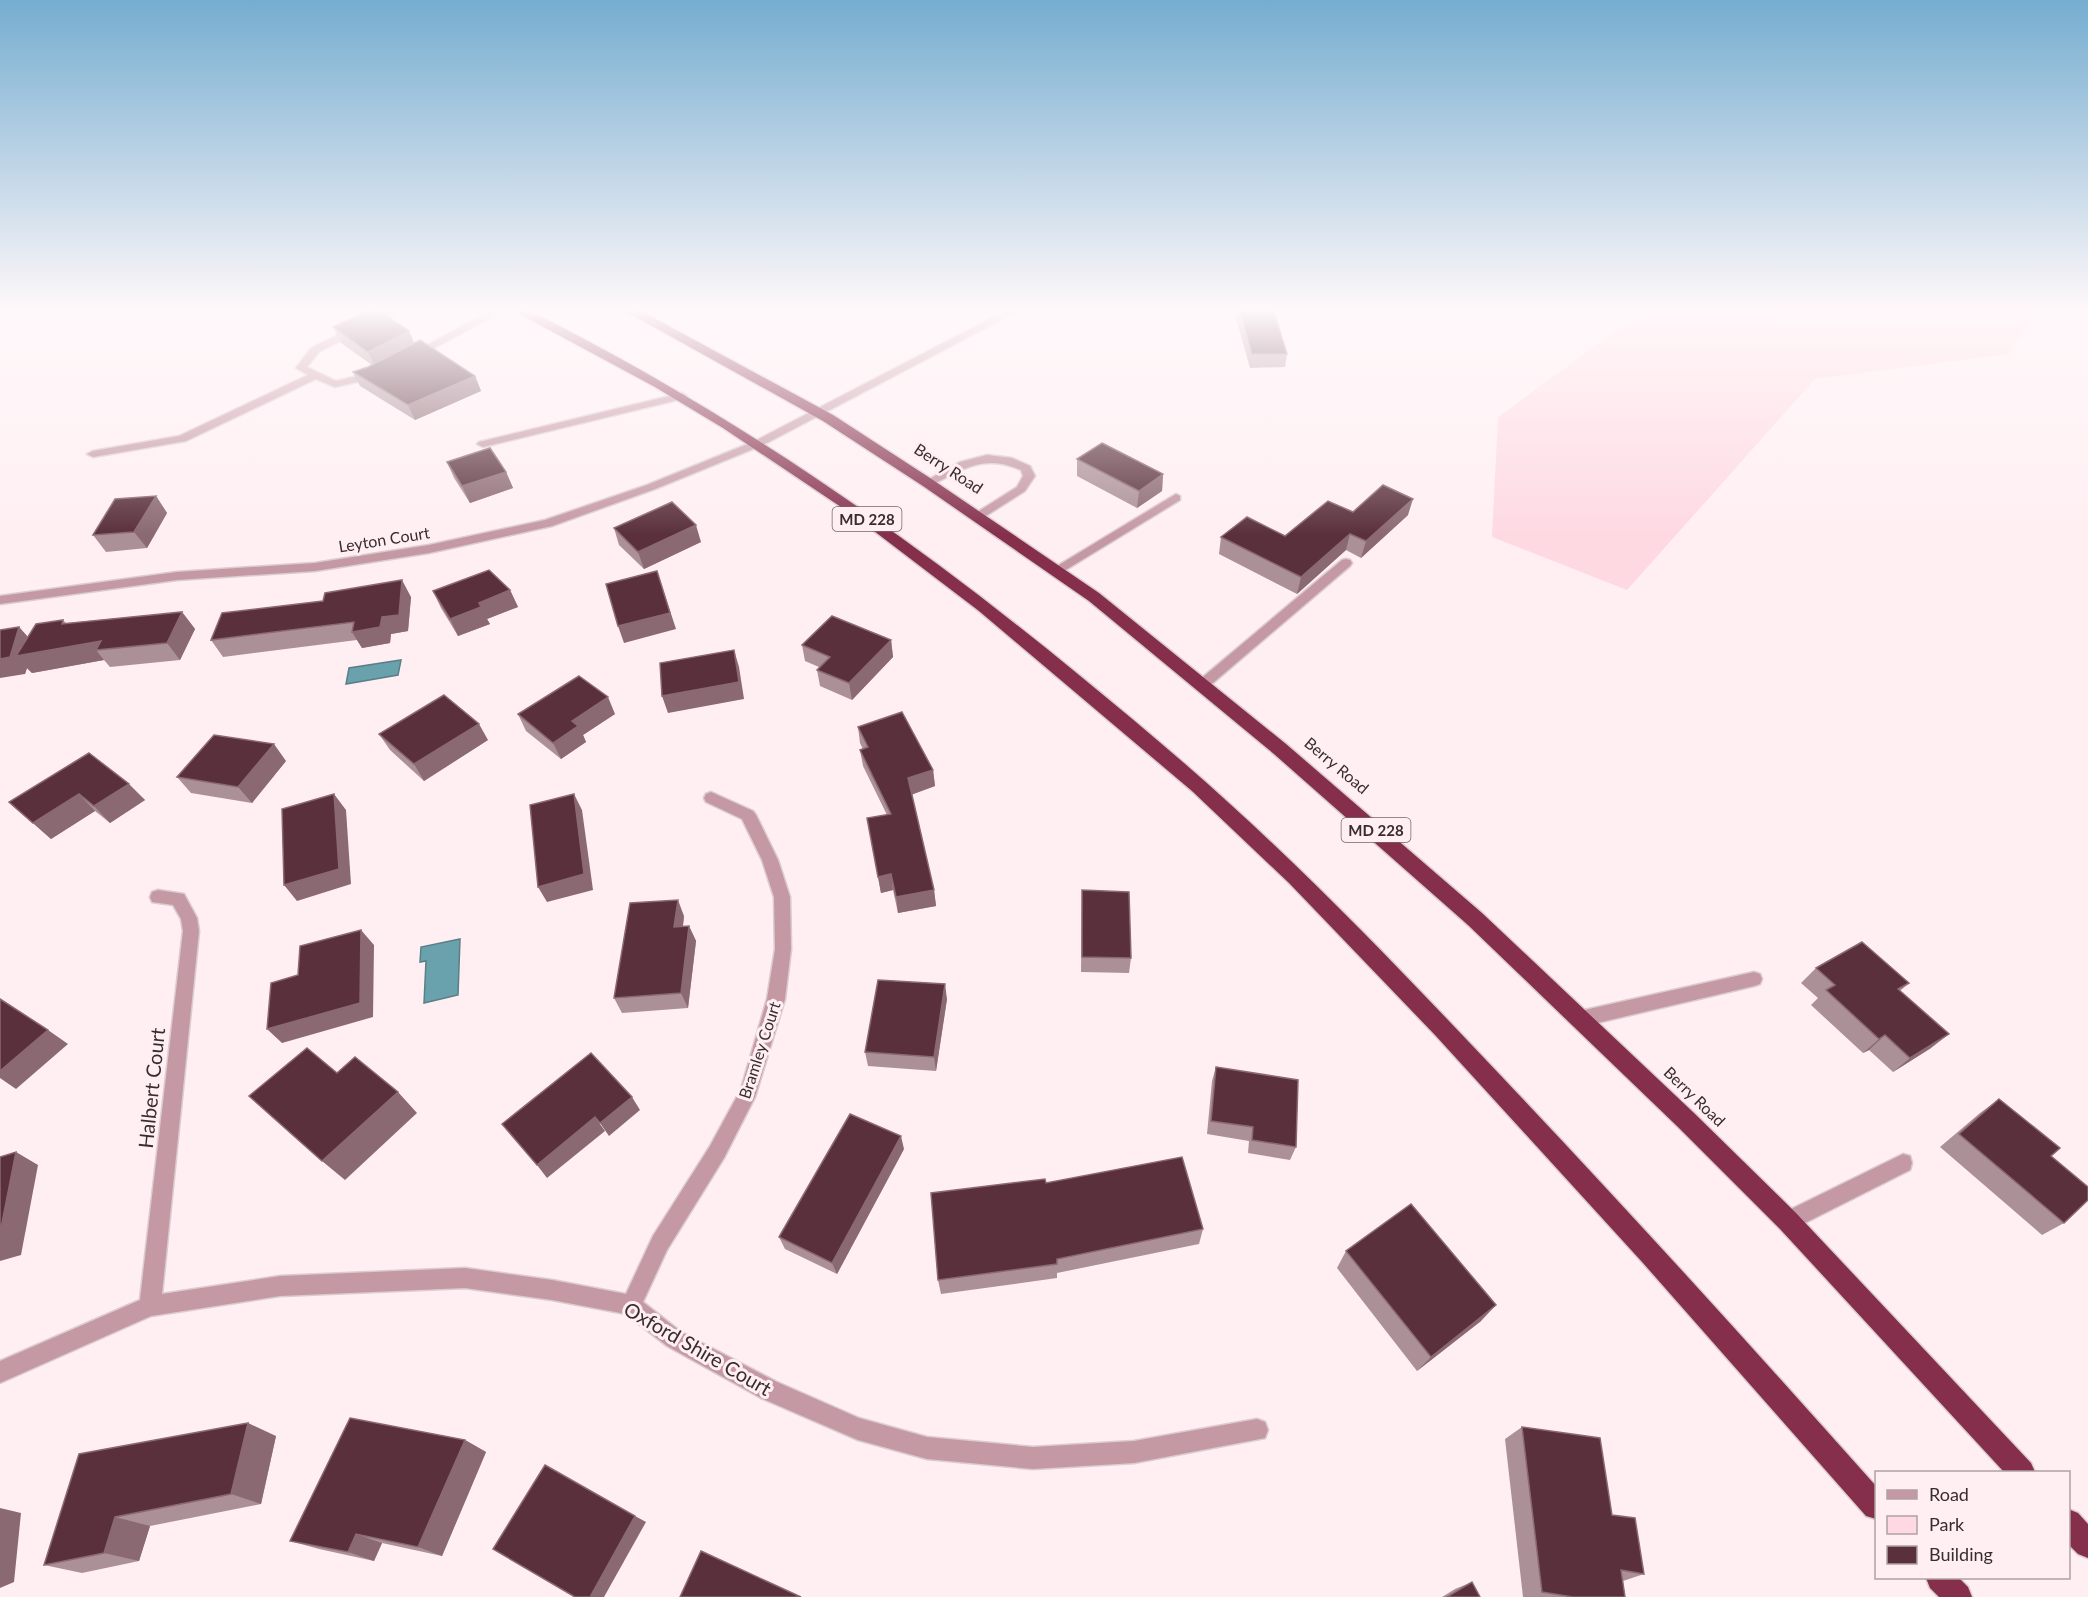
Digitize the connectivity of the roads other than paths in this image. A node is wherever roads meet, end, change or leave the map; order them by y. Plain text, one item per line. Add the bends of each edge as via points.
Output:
1 (294, 386) edge
2 (663, 386) edge
3 (770, 386) edge
4 (871, 386) edge
5 (682, 396) junction
6 (818, 413) junction
7 (759, 443) junction
8 (483, 444) dead end
9 (93, 454) dead end
10 (928, 483) junction
11 (1176, 498) dead end
12 (977, 516) junction
13 (1346, 563) dead end
14 (1055, 571) junction
15 (0, 600) edge
16 (1202, 685) junction
17 (711, 798) dead end
18 (158, 897) dead end
19 (1754, 980) dead end
20 (1580, 1019) junction
21 (1903, 1163) dead end
22 (1788, 1221) junction
23 (631, 1305) junction
24 (150, 1306) junction
25 (0, 1372) edge
26 (1257, 1430) dead end
27 (2020, 1471) edge
28 (1875, 1505) edge
29 (2070, 1525) edge
30 (2088, 1544) edge
31 (1942, 1579) edge
32 (1958, 1597) edge

1 - 9 street via 182,439
2 - 5 highway, MD 228
3 - 6 highway, Berry Road / MD 228
4 - 6 street, Leyton Court
5 - 7 highway, MD 228
5 - 8 street
6 - 7 street, Leyton Court
6 - 10 highway, Berry Road / MD 228
7 - 15 street, Leyton Court via 596,507 491,537 315,567 177,576
7 - 28 highway, MD 228 via 964,590 1220,806 1338,919 1449,1035
10 - 12 highway, Berry Road / MD 228
10 - 12 street via 962,465 986,458 1011,460 1026,468 1029,476 1021,489
11 - 14 street
12 - 14 highway, Berry Road / MD 228
13 - 16 street
14 - 16 highway, Berry Road / MD 228 via 1094,597
16 - 20 highway, Berry Road / MD 228 via 1367,822
17 - 23 street, Bramley Court via 748,815 770,860 782,897 783,949 776,999 749,1091 717,1152 660,1243
18 - 24 street, Halbert Court via 178,899 189,918 191,932
19 - 20 street
20 - 22 highway, Berry Road / MD 228
21 - 22 street
22 - 27 highway, Berry Road / MD 228
23 - 24 street, Oxford Shire Court via 465,1278 280,1286
23 - 26 street, Oxford Shire Court via 674,1339 769,1390 858,1429 927,1448 1033,1458 1134,1452
24 - 25 street, Oxford Shire Court
29 - 30 highway
31 - 32 highway

